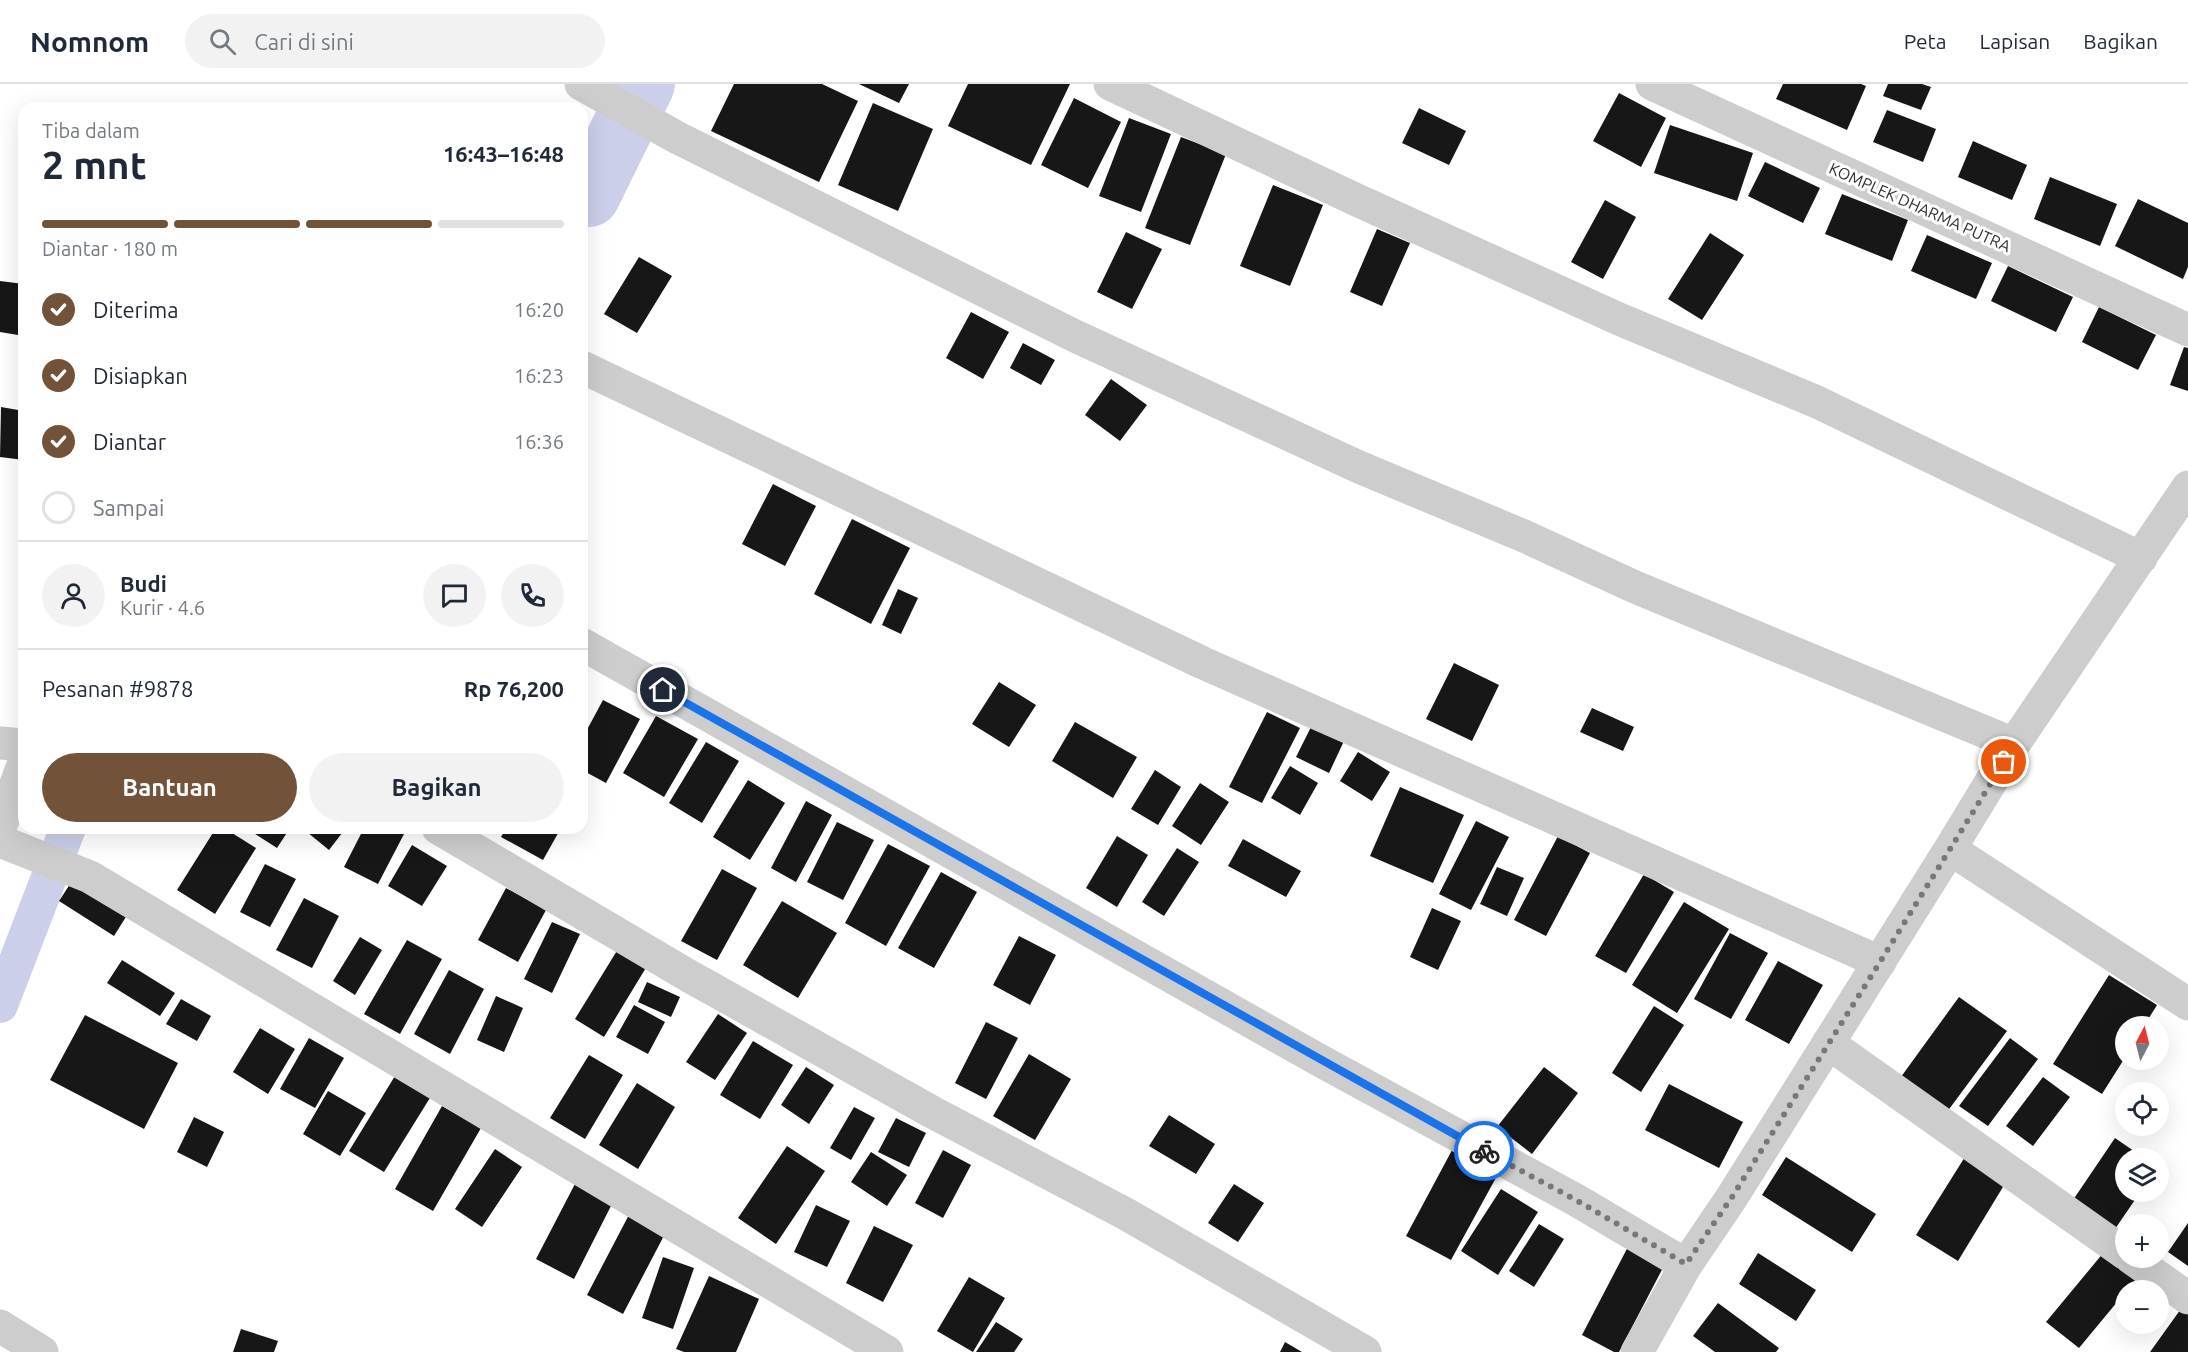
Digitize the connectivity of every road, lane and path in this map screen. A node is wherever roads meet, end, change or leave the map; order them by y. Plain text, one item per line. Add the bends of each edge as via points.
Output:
1 (1110, 84) edge
2 (1652, 84) edge
3 (587, 87) edge
4 (574, 102) edge
5 (2188, 330) edge
6 (588, 370) edge
7 (2188, 487) edge
8 (2141, 558) junction
9 (588, 647) edge
10 (0, 744) edge
11 (2014, 744) junction
12 (18, 745) edge
13 (18, 783) edge
14 (448, 834) edge
15 (2, 838) edge
16 (1950, 849) junction
17 (1880, 962) junction
18 (2188, 1004) edge
19 (1828, 1043) junction
20 (2115, 1246) edge
21 (1686, 1264) junction
22 (2146, 1268) edge
23 (2188, 1298) edge
24 (0, 1326) edge
25 (42, 1352) edge
26 (887, 1352) edge
27 (1365, 1352) edge
28 (1637, 1352) edge

1 - 8 street via 1619,319 1817,402
2 - 5 street, KOMPLEK DHARMA PUTRA
3 - 4 street
3 - 11 street via 678,138 1075,336 1359,467 1635,587
6 - 17 street via 1203,663
7 - 8 street
8 - 11 street
9 - 21 street
10 - 12 street
11 - 16 street
13 - 15 street
14 - 27 street via 699,982 1126,1214
15 - 26 street via 90,877
16 - 17 street
16 - 18 street
17 - 19 street
19 - 20 street
19 - 21 street
21 - 28 street
22 - 23 street
24 - 25 street

